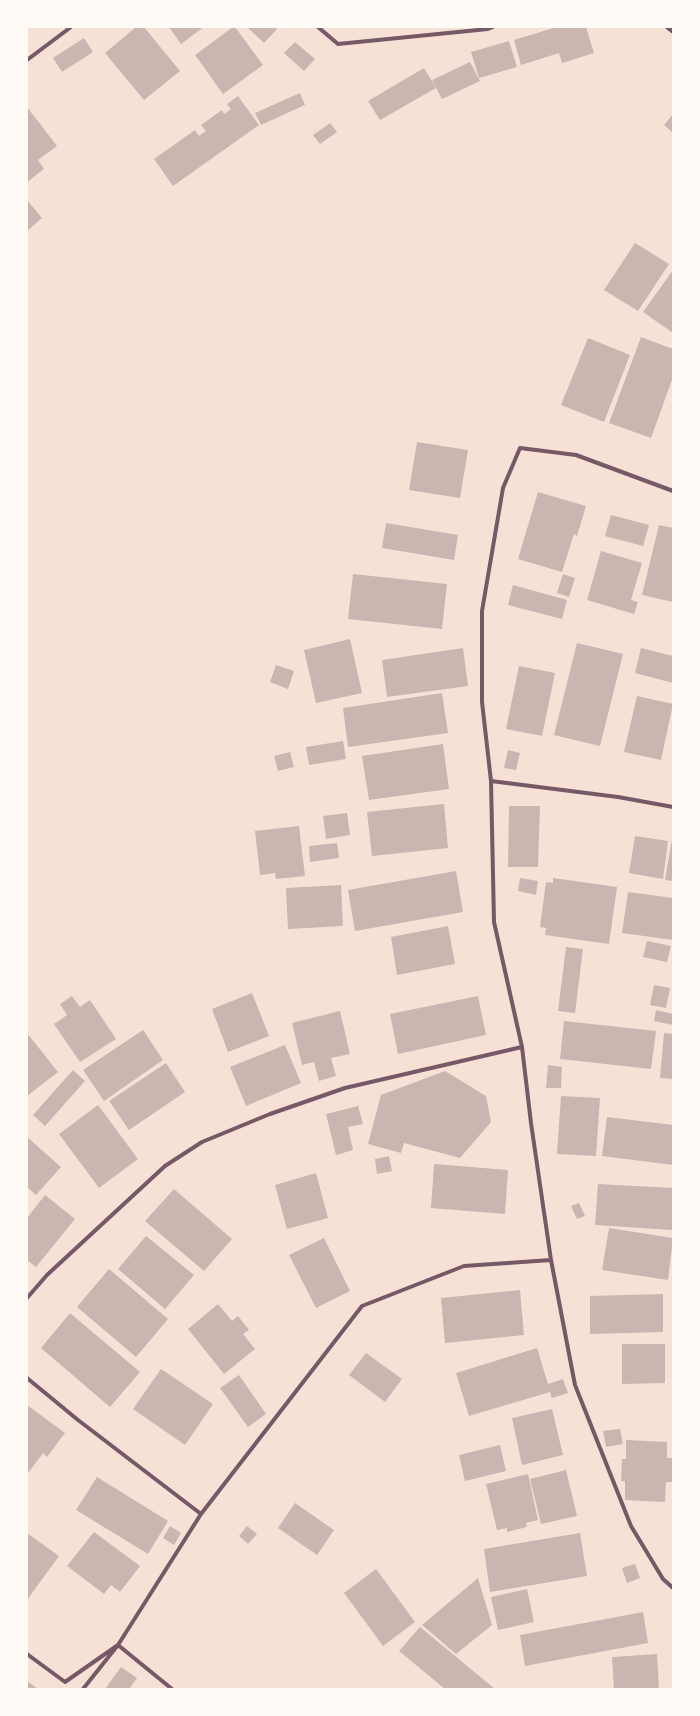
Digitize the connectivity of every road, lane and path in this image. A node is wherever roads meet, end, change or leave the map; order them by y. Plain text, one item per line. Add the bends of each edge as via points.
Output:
1 (71, 27) edge
2 (318, 27) edge
3 (492, 27) edge
4 (669, 27) edge
5 (673, 30) edge
6 (27, 60) edge
7 (673, 491) edge
8 (491, 782) junction
9 (673, 807) edge
10 (522, 1047) junction
11 (551, 1260) junction
12 (27, 1298) edge
13 (27, 1378) edge
14 (201, 1514) junction
15 (673, 1588) edge
16 (118, 1645) junction
17 (27, 1654) edge
18 (83, 1689) edge
19 (172, 1689) edge

1 - 6 street
2 - 3 street via 338,44
4 - 5 street
7 - 8 street via 576,455 520,448 503,488 482,611 482,702
8 - 9 street via 618,797
8 - 10 street via 494,922
10 - 11 street
10 - 12 street via 345,1088 270,1114 202,1142 165,1166 47,1275
11 - 14 street via 464,1266 362,1306
11 - 15 street via 574,1385 631,1526 663,1578
13 - 14 street
14 - 16 street
16 - 17 street via 65,1682
16 - 18 street
16 - 19 street

